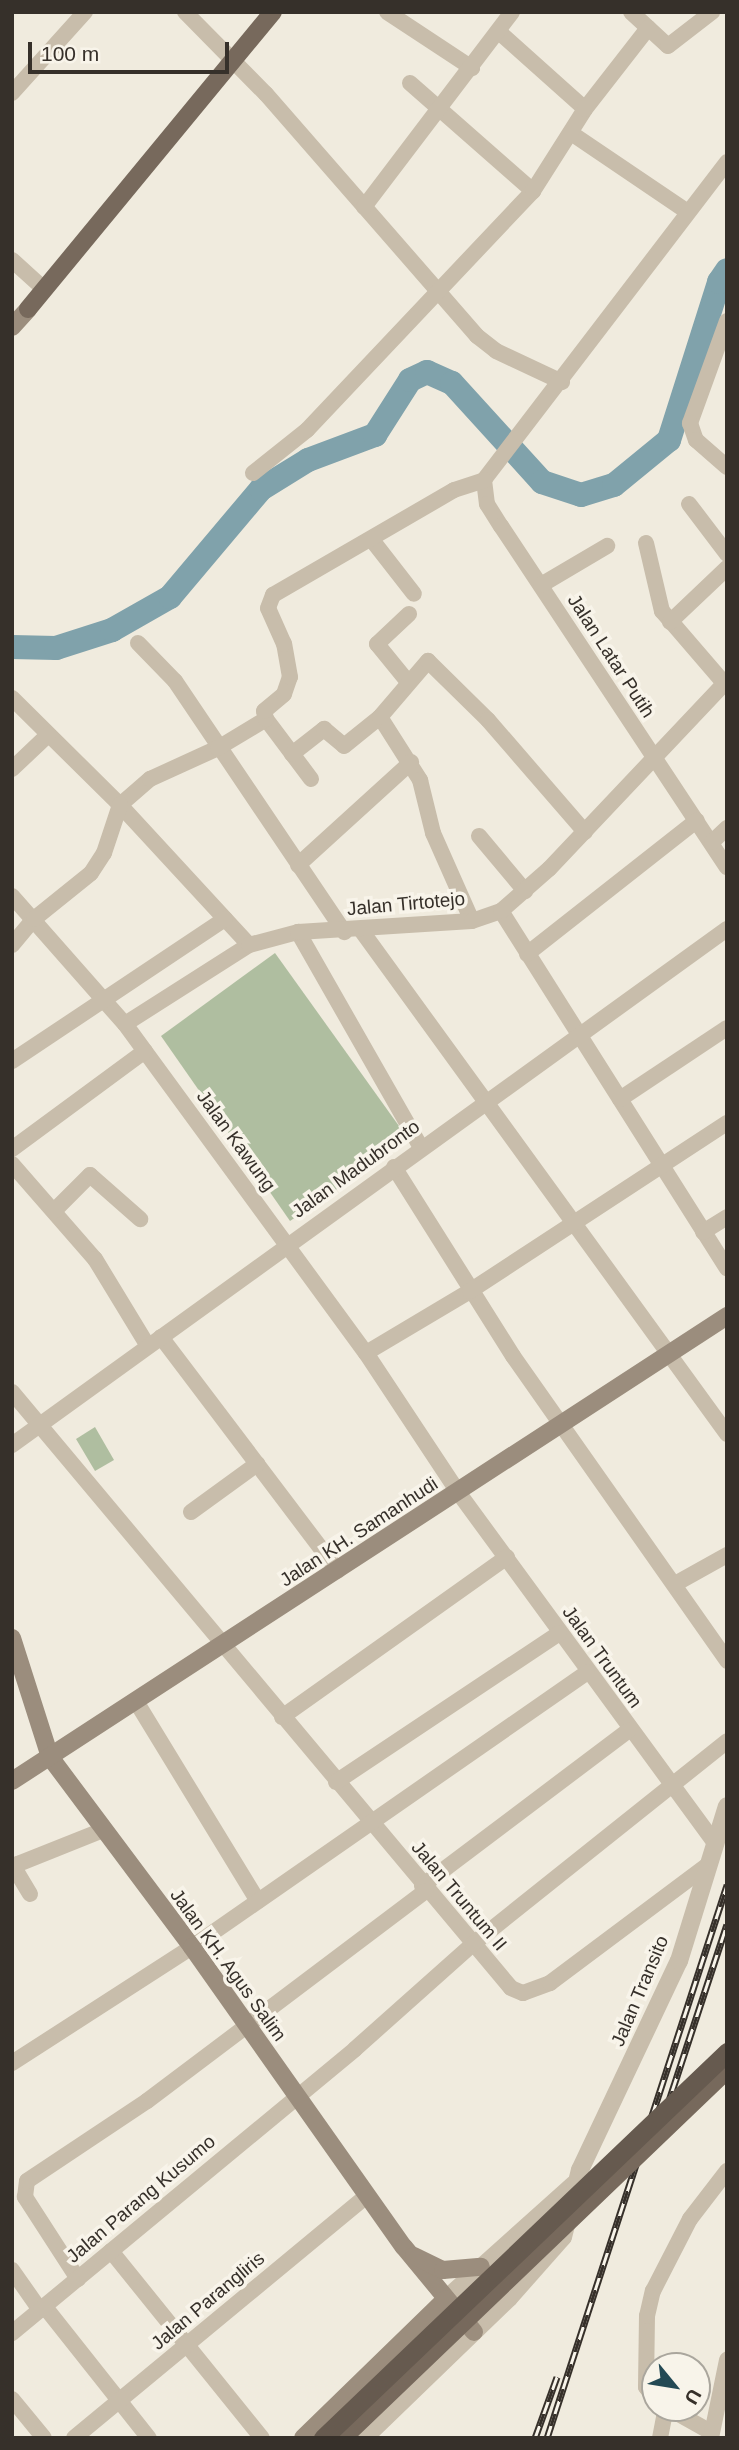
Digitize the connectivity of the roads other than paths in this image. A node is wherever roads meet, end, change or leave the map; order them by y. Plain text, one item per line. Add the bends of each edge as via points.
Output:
1 (185, 12) edge
2 (272, 12) edge
3 (387, 12) edge
4 (512, 12) edge
5 (631, 12) edge
6 (712, 12) edge
7 (78, 15) edge
8 (648, 28) junction
9 (499, 32) junction
10 (234, 60) junction
11 (472, 68) junction
12 (410, 83) dead end
13 (12, 93) edge
14 (441, 107) junction
15 (585, 109) junction
16 (571, 133) junction
17 (727, 162) edge
18 (533, 191) junction
19 (364, 207) junction
20 (686, 212) junction
21 (12, 260) edge
22 (44, 289) junction
23 (436, 291) junction
24 (727, 321) edge
25 (12, 327) edge
26 (562, 382) junction
27 (727, 467) edge
28 (253, 473) dead end
29 (484, 480) junction
30 (689, 504) dead end
31 (372, 540) junction
32 (646, 543) dead end
33 (607, 547) dead end
34 (727, 554) edge
35 (727, 568) edge
36 (541, 585) junction
37 (414, 594) dead end
38 (409, 614) dead end
39 (670, 622) junction
40 (138, 643) dead end
41 (408, 682) junction
42 (726, 682) edge
43 (12, 698) edge
44 (380, 718) junction
45 (266, 719) junction
46 (48, 735) junction
47 (218, 748) junction
48 (292, 754) junction
49 (651, 759) junction
50 (411, 762) junction
51 (12, 769) edge
52 (311, 779) dead end
53 (120, 805) junction
54 (697, 820) junction
55 (727, 828) edge
56 (585, 832) junction
57 (479, 836) dead end
58 (712, 842) junction
59 (298, 865) junction
60 (727, 867) edge
61 (525, 891) junction
62 (12, 896) edge
63 (501, 911) junction
64 (34, 919) junction
65 (225, 919) junction
66 (472, 920) junction
67 (727, 929) edge
68 (352, 931) junction
69 (298, 932) junction
70 (12, 945) edge
71 (249, 945) junction
72 (527, 954) junction
73 (102, 997) junction
74 (125, 1024) junction
75 (727, 1028) edge
76 (577, 1035) junction
77 (145, 1051) junction
78 (12, 1061) edge
79 (621, 1099) junction
80 (485, 1102) junction
81 (727, 1123) edge
82 (421, 1148) junction
83 (12, 1149) edge
84 (12, 1164) edge
85 (664, 1164) junction
86 (394, 1167) junction
87 (54, 1211) junction
88 (727, 1217) edge
89 (140, 1219) dead end
90 (573, 1222) junction
91 (703, 1232) junction
92 (286, 1246) junction
93 (727, 1269) edge
94 (470, 1291) junction
95 (727, 1316) edge
96 (154, 1341) junction
97 (366, 1353) junction
98 (669, 1353) junction
99 (12, 1392) edge
100 (41, 1424) junction
101 (562, 1427) junction
102 (726, 1430) edge
103 (12, 1445) edge
104 (257, 1464) junction
105 (458, 1492) junction
106 (191, 1512) dead end
107 (727, 1555) edge
108 (507, 1558) junction
109 (338, 1571) junction
110 (676, 1584) junction
111 (559, 1633) junction
112 (12, 1637) edge
113 (223, 1646) junction
114 (727, 1661) edge
115 (587, 1672) junction
116 (137, 1703) junction
117 (282, 1717) junction
118 (629, 1730) junction
119 (727, 1741) edge
120 (50, 1758) junction
121 (12, 1782) edge
122 (336, 1782) junction
123 (669, 1786) junction
124 (727, 1807) edge
125 (370, 1824) junction
126 (103, 1830) junction
127 (715, 1843) junction
128 (709, 1865) junction
129 (424, 1888) junction
130 (30, 1894) dead end
131 (258, 1901) junction
132 (472, 1944) junction
133 (191, 1947) junction
134 (245, 2025) junction
135 (727, 2052) edge
136 (12, 2063) edge
137 (727, 2070) edge
138 (297, 2096) junction
139 (727, 2171) edge
140 (574, 2184) junction
141 (367, 2196) junction
142 (547, 2207) junction
143 (566, 2225) junction
144 (111, 2251) junction
145 (408, 2253) junction
146 (481, 2267) junction
147 (12, 2270) edge
148 (78, 2279) junction
149 (446, 2300) junction
150 (43, 2308) junction
151 (474, 2332) junction
152 (12, 2333) edge
153 (187, 2347) junction
154 (649, 2352) edge
155 (727, 2360) edge
156 (12, 2399) edge
157 (119, 2402) junction
158 (690, 2422) edge
159 (711, 2435) edge
160 (44, 2438) edge
161 (74, 2438) edge
162 (149, 2438) edge
163 (262, 2438) edge
164 (303, 2438) edge
165 (323, 2438) edge
166 (343, 2438) edge
167 (364, 2438) edge

1 - 10 street
2 - 10 main road
3 - 11 street
4 - 9 street
5 - 8 street
6 - 8 street via 670,46
7 - 13 street
8 - 15 street
9 - 11 street
9 - 15 street
10 - 19 street
10 - 22 main road
11 - 14 street
12 - 14 street
14 - 18 street
14 - 19 street
15 - 16 street
16 - 18 street
16 - 20 street
17 - 20 street
18 - 23 street
19 - 23 street
20 - 26 street
21 - 22 street
22 - 25 main road
23 - 26 street via 496,351
23 - 28 street via 307,430
24 - 27 street via 690,423 696,440
26 - 29 street
29 - 31 street via 454,490
29 - 36 street, Jalan Latar Putih via 487,503
30 - 34 street
31 - 37 street
31 - 45 street via 268,602 290,677 284,694 264,711
32 - 39 street via 658,601
33 - 36 street
35 - 39 street
36 - 49 street, Jalan Latar Putih
38 - 41 street via 377,644
39 - 42 street
40 - 47 street via 175,681
41 - 44 street
41 - 56 street via 428,661 434,664
42 - 49 street, Jalan Tirtotejo
43 - 46 street
44 - 48 street via 344,746 324,729
44 - 50 street
45 - 47 street
45 - 48 street
46 - 51 street
46 - 53 street
47 - 53 street via 150,779
47 - 59 street
48 - 52 street
49 - 54 street, Jalan Latar Putih
49 - 56 street, Jalan Tirtotejo
50 - 59 street
50 - 66 street via 433,833
53 - 64 street via 104,853 91,873
53 - 65 street
54 - 58 street, Jalan Latar Putih
54 - 72 street
55 - 58 street
56 - 61 street, Jalan Tirtotejo
57 - 61 street
58 - 60 street, Jalan Latar Putih
59 - 68 street
61 - 63 street, Jalan Tirtotejo
62 - 64 street, Jalan Kawung
63 - 66 street, Jalan Tirtotejo
63 - 72 street
64 - 70 street
64 - 73 street, Jalan Kawung
65 - 71 street
65 - 73 street
66 - 68 street, Jalan Tirtotejo
67 - 76 street, Jalan Madubronto
68 - 69 street, Jalan Tirtotejo
68 - 80 street
69 - 71 street, Jalan Tirtotejo
69 - 82 street
71 - 74 street, Jalan Tirtotejo
72 - 76 street
73 - 74 street, Jalan Kawung
73 - 78 street
74 - 77 street, Jalan Kawung
75 - 79 street
76 - 79 street
76 - 80 street, Jalan Madubronto
77 - 83 street
77 - 92 street, Jalan Kawung
79 - 85 street
80 - 82 street, Jalan Madubronto
80 - 90 street
81 - 85 street
82 - 86 street, Jalan Madubronto
84 - 87 street
85 - 90 street
85 - 91 street
86 - 92 street, Jalan Madubronto
86 - 94 street
87 - 89 street via 90,1175
87 - 96 street
88 - 91 street
90 - 94 street
90 - 98 street
91 - 93 street
92 - 96 street, Jalan Madubronto
92 - 97 street, Jalan Kawung
94 - 97 street
94 - 101 street
95 - 98 main road, Jalan KH. Samanhudi
96 - 100 street, Jalan Madubronto
96 - 104 street
97 - 105 street, Jalan Kawung
98 - 101 main road, Jalan KH. Samanhudi
98 - 102 street
99 - 100 street, Jalan Truntum II
100 - 103 street, Jalan Madubronto
100 - 113 street, Jalan Truntum II
101 - 105 main road, Jalan KH. Samanhudi
101 - 110 street
104 - 106 street
104 - 109 street
105 - 108 street, Jalan Truntum
105 - 109 main road, Jalan KH. Samanhudi
107 - 110 street
108 - 111 street, Jalan Truntum
108 - 117 street
109 - 113 main road, Jalan KH. Samanhudi
110 - 114 street
111 - 115 street, Jalan Truntum
111 - 122 street
112 - 120 main road, Jalan KH. Agus Salim
113 - 116 main road, Jalan KH. Samanhudi
113 - 117 street, Jalan Truntum II
115 - 118 street, Jalan Truntum
115 - 125 street
116 - 120 main road, Jalan KH. Samanhudi
116 - 131 street
117 - 122 street, Jalan Truntum II
118 - 123 street, Jalan Truntum
118 - 129 street
119 - 123 street, Jalan Parang Kusumo
120 - 121 main road, Jalan KH. Samanhudi
120 - 126 main road, Jalan KH. Agus Salim
122 - 125 street, Jalan Truntum II
123 - 127 street, Jalan Truntum
123 - 132 street, Jalan Parang Kusumo
124 - 127 street, Jalan Transito
125 - 129 street, Jalan Truntum II
125 - 131 street
126 - 130 street via 18,1864 15,1869
126 - 133 main road, Jalan KH. Agus Salim
127 - 128 street, Jalan Transito
128 - 132 street, Jalan Truntum II via 538,1990 523,1993 510,1988
128 - 140 street, Jalan Transito via 663,1998
129 - 132 street, Jalan Truntum II
129 - 134 street
131 - 133 street
132 - 138 street, Jalan Parang Kusumo
133 - 134 main road, Jalan KH. Agus Salim
133 - 136 street
134 - 138 main road, Jalan KH. Agus Salim
134 - 148 street via 147,2101 27,2182 25,2197
135 - 165 highway, bridge
137 - 166 main road, bridge
138 - 141 main road, Jalan KH. Agus Salim
138 - 144 street, Jalan Parang Kusumo
139 - 154 street via 690,2218 653,2291
140 - 142 street
140 - 143 street
141 - 145 main road, Jalan KH. Agus Salim
141 - 153 street, Jalan Parangliris
142 - 143 street via 564,2211
142 - 146 street
143 - 151 street via 551,2256
144 - 148 street, Jalan Parang Kusumo
144 - 153 street
145 - 146 main road via 443,2270
145 - 149 main road, Jalan KH. Agus Salim
146 - 149 street
147 - 150 street
148 - 150 street, Jalan Parang Kusumo
149 - 151 main road, Jalan KH. Agus Salim
149 - 164 main road
150 - 152 street, Jalan Parang Kusumo
150 - 157 street
151 - 167 street
153 - 157 street, Jalan Parangliris
153 - 163 street
155 - 159 street
156 - 160 street
157 - 161 street, Jalan Parangliris
157 - 162 street
158 - 159 street

